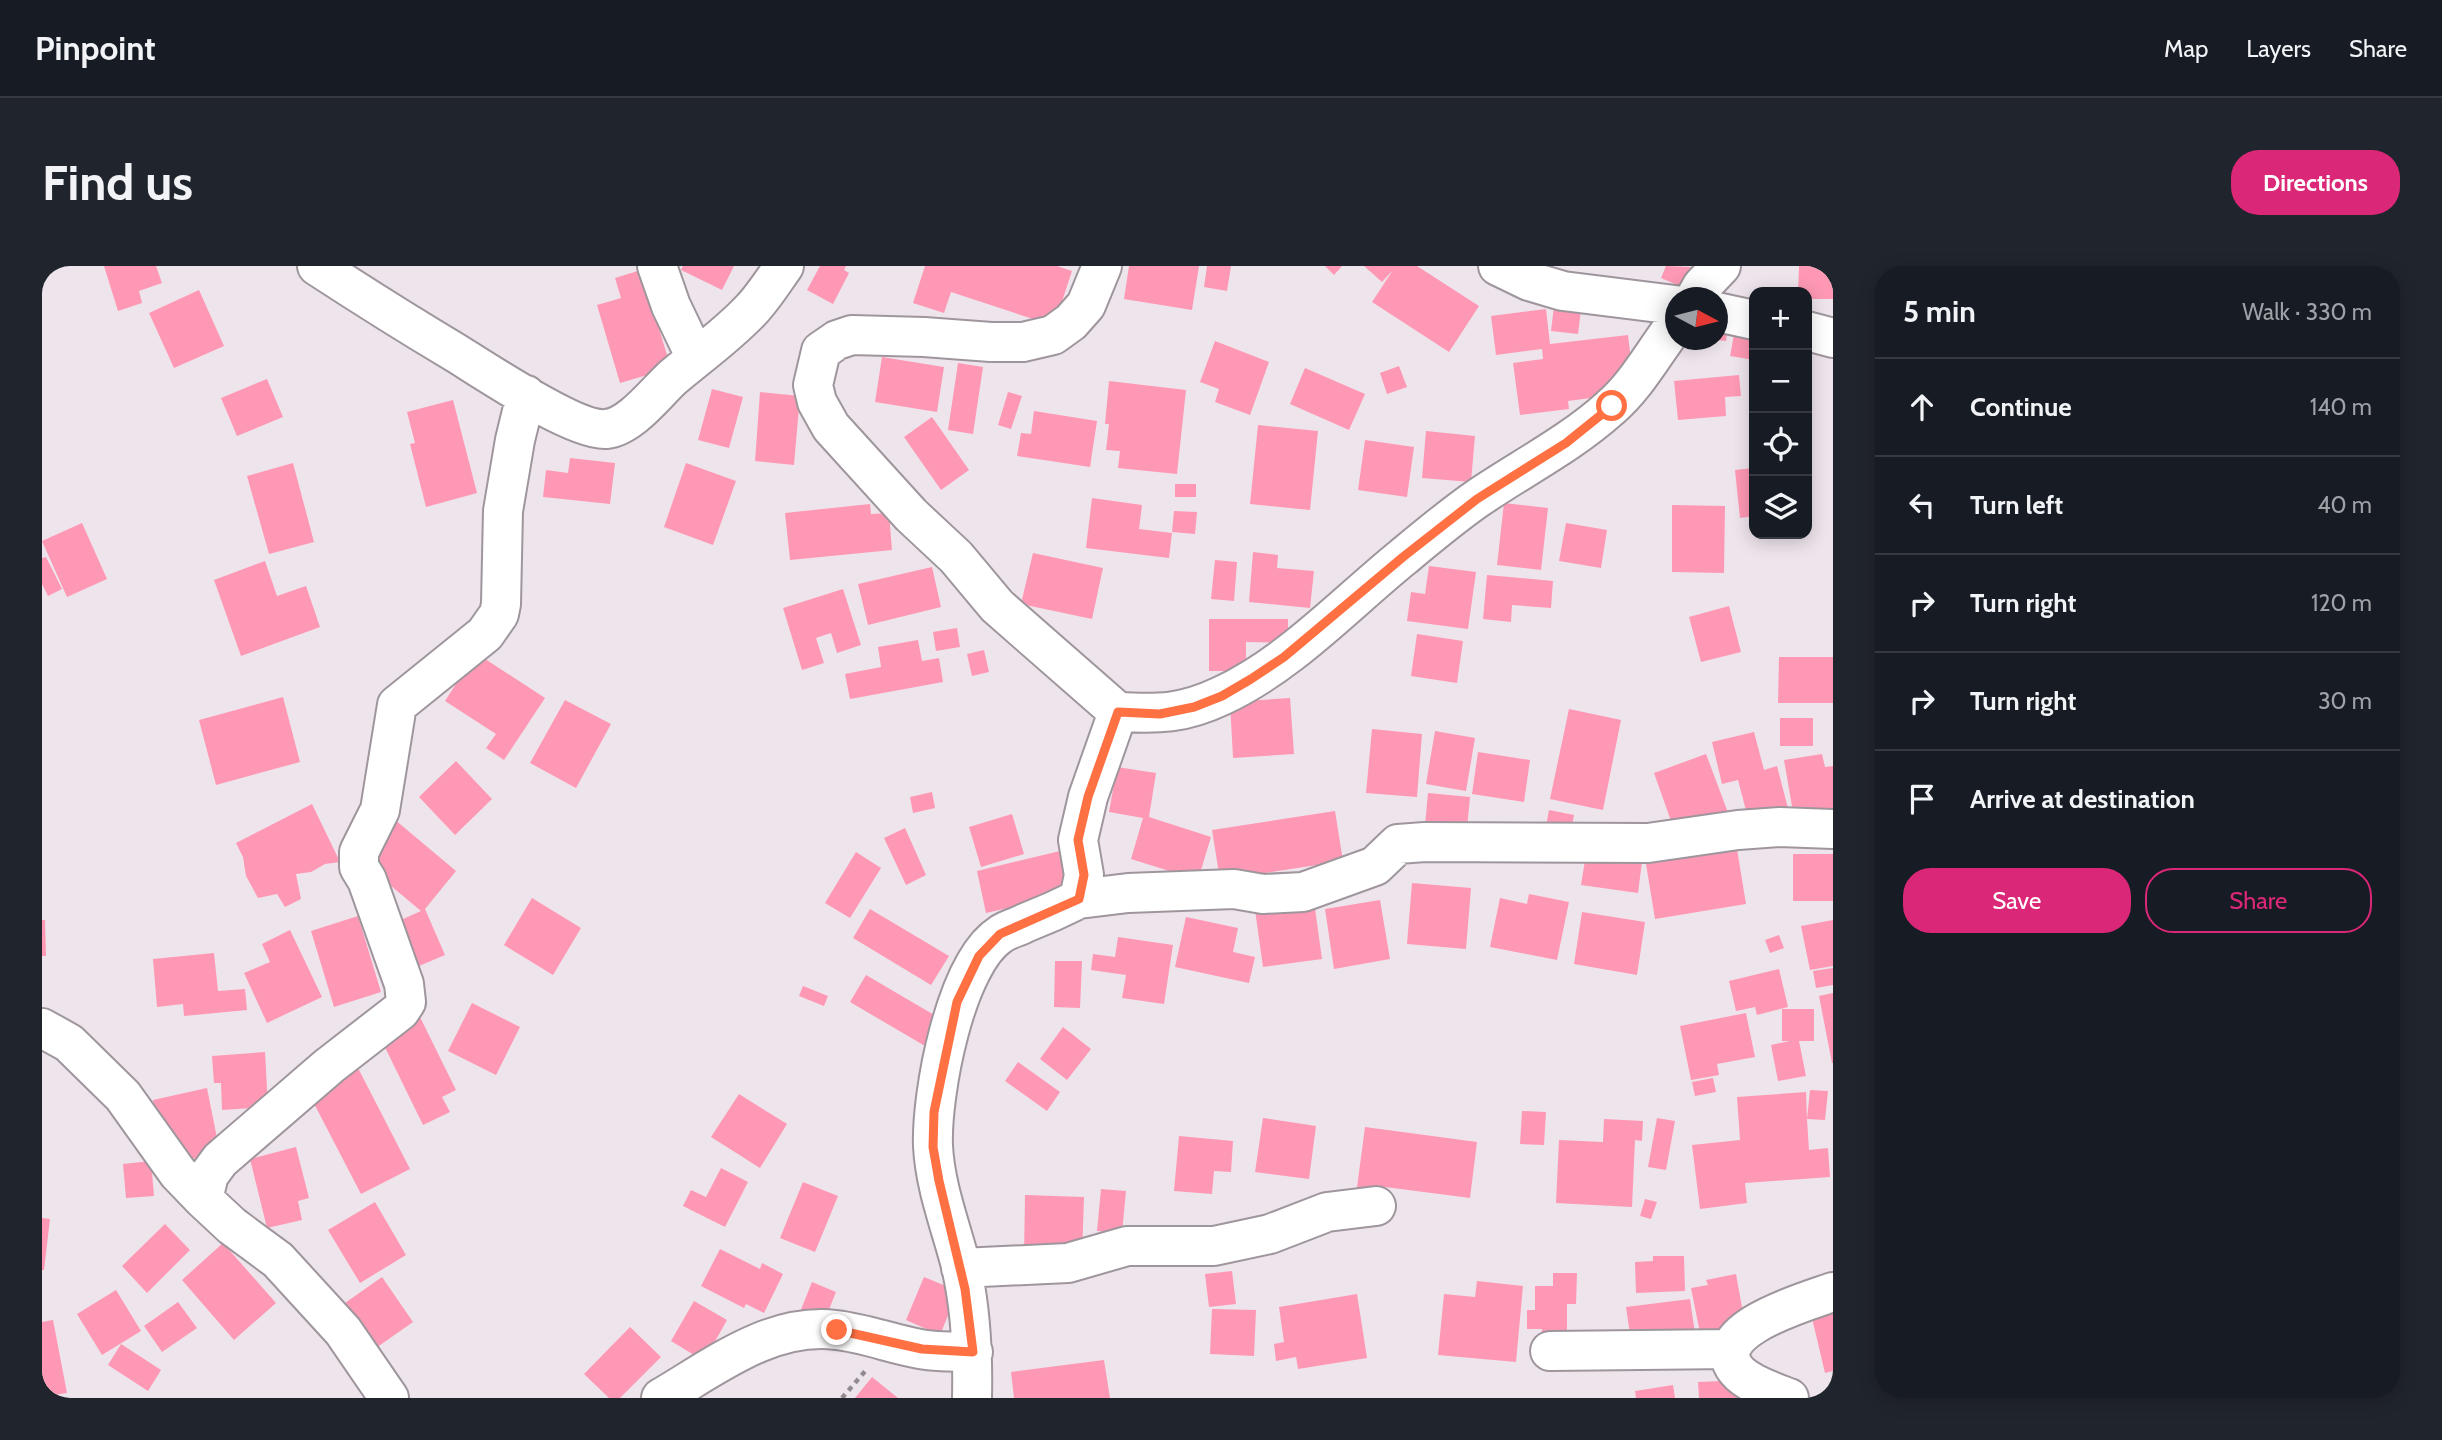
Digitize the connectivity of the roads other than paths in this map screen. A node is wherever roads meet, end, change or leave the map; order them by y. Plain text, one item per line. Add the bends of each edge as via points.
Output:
1 (317, 266) edge
2 (657, 266) edge
3 (783, 266) edge
4 (1102, 266) edge
5 (1498, 266) edge
6 (1721, 266) edge
7 (1701, 287) edge
8 (1665, 303) edge
9 (1728, 314) edge
10 (1749, 319) edge
11 (1812, 332) edge
12 (1833, 338) edge
13 (1665, 339) edge
14 (696, 358) junction
15 (526, 395) junction
16 (1118, 712) junction
17 (1833, 829) edge
18 (1079, 899) junction
19 (42, 1028) edge
20 (203, 1199) junction
21 (1376, 1206) dead end
22 (961, 1268) junction
23 (1833, 1292) edge
24 (1731, 1349) junction
25 (1550, 1351) dead end
26 (973, 1352) junction
27 (389, 1398) edge
28 (661, 1398) edge
29 (972, 1398) edge
30 (1789, 1398) edge

1 - 15 street
2 - 14 street
3 - 14 street via 755,307
4 - 16 street via 1086,305 1053,335 1024,342 991,342 852,335 821,351 813,384 831,427 911,515 956,557 998,606
5 - 8 street via 1563,291
6 - 7 street
9 - 10 street
11 - 12 street
13 - 16 street via 1612,406 1566,443 1477,499 1284,657 1222,696 1194,707 1160,714
14 - 15 street via 637,412 619,426 606,429 590,428
15 - 20 street via 503,511 499,614 485,634 397,705 380,810 359,852 359,867 404,984 406,1002 220,1160 209,1175
16 - 18 street via 1078,840 1084,875
17 - 18 street via 1738,830 1648,843 1398,844 1375,866 1303,892 1263,894 1234,889
18 - 22 street via 1000,934 979,956 957,1002 934,1112 933,1147
19 - 20 street via 69,1043 123,1096 178,1173
20 - 27 street via 278,1260 343,1331
21 - 22 street via 1327,1212 1270,1234 1214,1246 1127,1246 1068,1263
22 - 26 street
23 - 24 street via 1754,1324 1741,1332
24 - 25 street
24 - 30 street via 1742,1376
26 - 28 street via 922,1349 813,1329 752,1345
26 - 29 street

